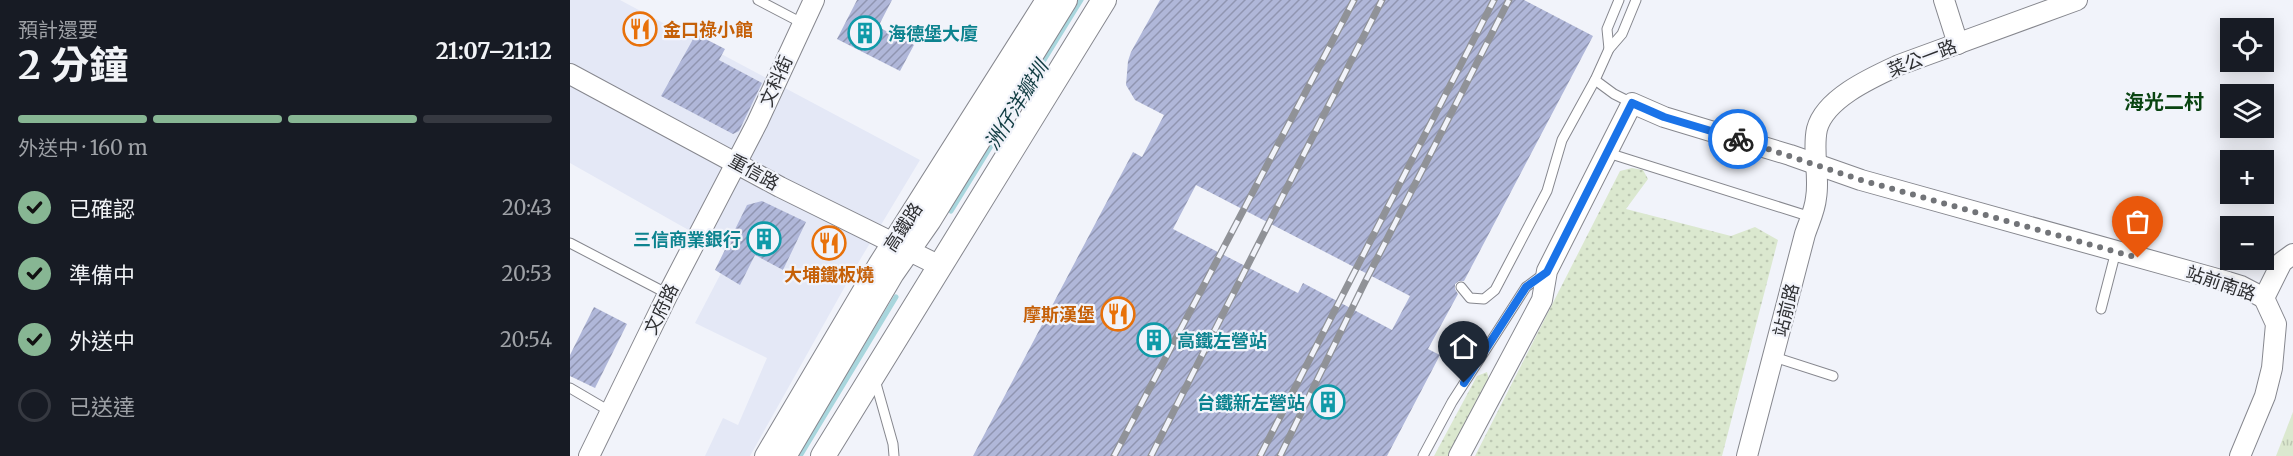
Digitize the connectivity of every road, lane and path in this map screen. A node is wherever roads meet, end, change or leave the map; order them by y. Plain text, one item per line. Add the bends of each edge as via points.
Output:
1 (758, 0) edge
2 (814, 0) edge
3 (1046, 0) edge
4 (1065, 0) edge
5 (1104, 0) edge
6 (1619, 0) edge
7 (1636, 0) edge
8 (1944, 0) edge
9 (2067, 2) edge
10 (802, 23) junction
11 (1958, 44) junction
12 (1609, 49) junction
13 (570, 74) edge
14 (1595, 80) junction
15 (1632, 103) junction
16 (1608, 153) junction
17 (736, 162) junction
18 (1816, 164) junction
19 (1811, 217) junction
20 (570, 243) edge
21 (900, 246) junction
22 (2116, 251) junction
23 (2293, 254) edge
24 (940, 266) junction
25 (1547, 272) junction
26 (1461, 287) dead end
27 (668, 294) junction
28 (2264, 297) junction
29 (2101, 309) dead end
30 (1774, 357) junction
31 (874, 375) junction
32 (1833, 376) dead end
33 (570, 388) edge
34 (611, 412) junction
35 (588, 456) edge
36 (765, 456) edge
37 (784, 456) edge
38 (823, 456) edge
39 (894, 456) edge
40 (1424, 456) edge
41 (1459, 456) edge
42 (1747, 456) edge
43 (2240, 456) edge

1 - 10 lane
2 - 10 street, 文科街
3 - 21 street, 高鐵路
4 - 21 street, 高鐵路
5 - 24 street
6 - 12 lane via 1607,28
7 - 12 lane via 1622,34
8 - 11 street
9 - 11 street, 菜公一路
10 - 17 street, 文科街
11 - 18 street, 菜公一路 via 1899,65 1851,90 1821,120
12 - 14 lane
13 - 17 street, 重信路
14 - 15 lane
14 - 26 lane via 1562,141 1547,191 1495,290 1484,299 1470,298
15 - 16 street
15 - 18 street, 站前南路 via 1664,117
16 - 19 lane
16 - 25 street
17 - 21 street, 重信路
17 - 27 street, 文府路
18 - 19 street, 站前路 via 1816,198
18 - 22 street, 站前南路
19 - 30 street, 站前路
20 - 27 lane
21 - 24 street, 重信路
21 - 36 street, 高鐵路
21 - 37 street, 高鐵路 via 892,273
22 - 28 street, 站前南路 via 2241,286
22 - 29 lane
23 - 28 street, 站前南路 via 2282,262
24 - 31 street
25 - 40 lane via 1526,287 1452,402
25 - 41 street via 1542,300
27 - 34 street, 文府路
28 - 43 street via 2276,324 2274,359 2265,396
30 - 32 lane
30 - 42 street, 站前路
31 - 38 street
31 - 39 lane
33 - 34 lane
34 - 35 street, 文府路

